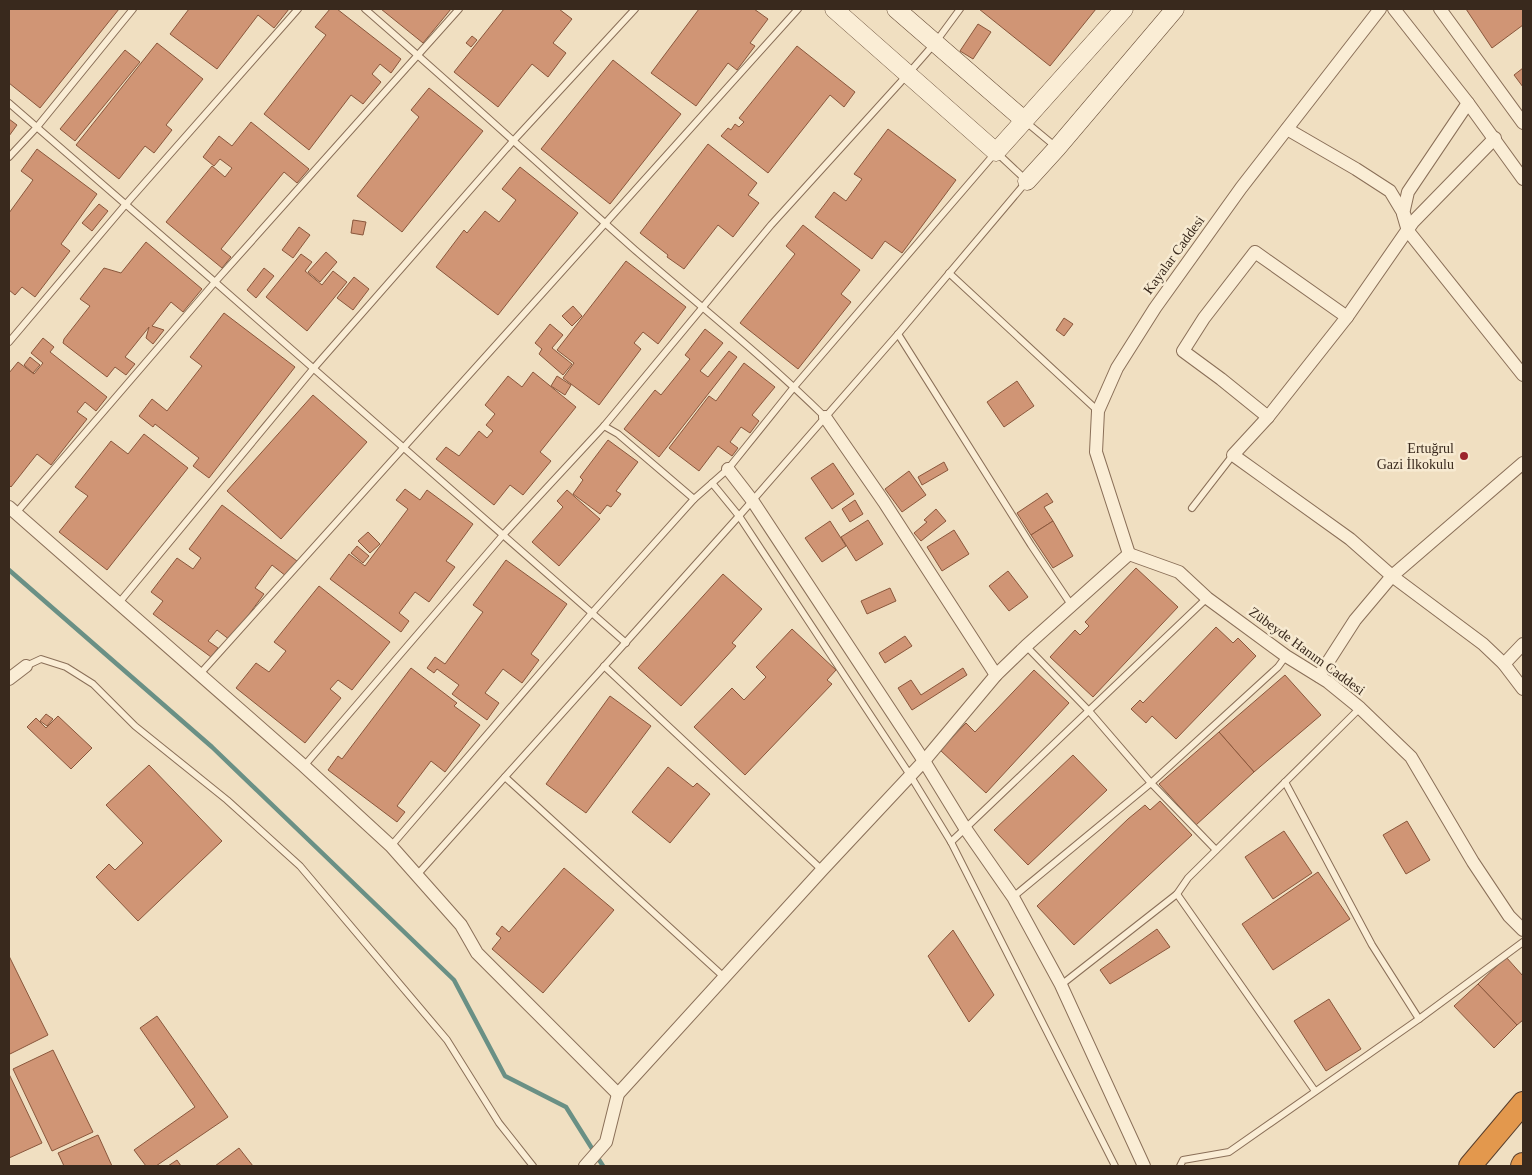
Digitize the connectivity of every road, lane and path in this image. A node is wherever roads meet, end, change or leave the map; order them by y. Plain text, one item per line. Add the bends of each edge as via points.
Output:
1 (133, 9) edge
2 (298, 9) edge
3 (364, 9) edge
4 (459, 9) edge
5 (635, 9) edge
6 (798, 9) edge
7 (834, 9) edge
8 (896, 9) edge
9 (960, 9) edge
10 (1124, 9) edge
11 (1175, 9) edge
12 (1380, 9) edge
13 (1394, 9) edge
14 (1440, 9) edge
15 (935, 43) junction
16 (418, 55) junction
17 (908, 74) junction
18 (9, 103) edge
19 (1468, 103) junction
20 (1024, 120) junction
21 (1523, 123) edge
22 (37, 128) junction
23 (1287, 129) junction
24 (1495, 138) junction
25 (514, 140) junction
26 (1057, 148) junction
27 (996, 152) junction
28 (9, 157) edge
29 (1523, 178) edge
30 (1027, 181) junction
31 (126, 204) junction
32 (1403, 214) junction
33 (605, 223) junction
34 (1411, 226) junction
35 (949, 273) junction
36 (215, 282) junction
37 (701, 308) junction
38 (1347, 317) junction
39 (898, 334) junction
40 (9, 342) edge
41 (313, 369) junction
42 (1523, 375) edge
43 (794, 387) junction
44 (1098, 411) junction
45 (825, 417) junction
46 (1268, 417) junction
47 (604, 426) junction
48 (403, 448) junction
49 (1233, 455) junction
50 (1523, 463) edge
51 (728, 469) junction
52 (712, 483) junction
53 (694, 499) junction
54 (752, 500) junction
55 (1192, 508) dead end
56 (12, 510) edge
57 (739, 516) junction
58 (503, 535) junction
59 (1128, 554) junction
60 (1392, 576) junction
61 (1207, 598) junction
62 (118, 604) junction
63 (1072, 606) junction
64 (591, 614) junction
65 (626, 644) junction
66 (1523, 644) edge
67 (1026, 646) junction
68 (1286, 656) junction
69 (1504, 664) junction
70 (26, 666) joint
71 (604, 666) junction
72 (199, 675) junction
73 (996, 675) junction
74 (1319, 676) junction
75 (9, 679) edge
76 (1523, 689) edge
77 (1360, 708) junction
78 (1089, 711) junction
79 (924, 761) junction
80 (304, 766) junction
81 (910, 776) junction
82 (505, 777) junction
83 (1285, 782) junction
84 (1151, 783) junction
85 (965, 828) junction
86 (950, 842) junction
87 (391, 846) junction
88 (1216, 850) junction
89 (822, 870) junction
90 (417, 875) junction
91 (1176, 894) junction
92 (1013, 897) junction
93 (1523, 930) edge
94 (1523, 942) edge
95 (724, 977) junction
96 (1061, 985) junction
97 (1419, 1020) junction
98 (1315, 1091) junction
99 (618, 1094) junction
100 (1523, 1103) edge
101 (533, 1166) edge
102 (585, 1166) edge
103 (1115, 1166) edge
104 (1144, 1166) edge
105 (1180, 1166) edge
106 (1470, 1166) edge

1 - 22 lane
2 - 31 lane
3 - 16 lane
4 - 16 lane
5 - 25 lane
6 - 33 lane
7 - 17 street
8 - 15 street
9 - 15 lane
10 - 20 street
11 - 26 street
12 - 23 street, Kayalar Caddesi
13 - 19 street
14 - 21 street
15 - 17 lane
15 - 20 street
16 - 25 lane
16 - 36 lane
17 - 27 street
17 - 37 lane via 771,225
18 - 22 lane
19 - 24 street
19 - 32 street via 1408,192
20 - 26 lane
20 - 27 street
22 - 28 lane
22 - 31 lane
23 - 32 street via 1390,191
23 - 44 street, Kayalar Caddesi via 1155,308 1117,368
24 - 29 street
24 - 34 street
25 - 33 lane
25 - 41 lane
26 - 30 street
27 - 30 lane
27 - 43 lane
30 - 35 lane
31 - 36 lane
31 - 40 lane
32 - 34 street
33 - 37 lane
33 - 48 lane
34 - 38 street
34 - 42 street
35 - 39 lane
35 - 44 lane
36 - 41 lane
36 - 56 lane
37 - 43 lane
37 - 47 lane
38 - 46 street
38 - 46 street via 1255,252 1183,351
39 - 45 lane
39 - 63 lane via 1030,545
41 - 48 lane
41 - 62 lane
43 - 45 lane
43 - 51 lane
44 - 59 street, Kayalar Caddesi via 1096,452
45 - 54 lane
45 - 73 street
46 - 49 street
47 - 53 lane via 618,434
47 - 58 lane
48 - 58 lane
48 - 72 lane
49 - 55 lane
49 - 60 street via 1350,539
50 - 60 street
51 - 52 lane
51 - 54 street
52 - 53 lane
52 - 57 lane
53 - 64 lane
54 - 57 lane
54 - 79 street
56 - 62 street
57 - 65 lane
57 - 81 lane
58 - 64 lane
58 - 80 lane
59 - 61 street, Zübeyde Hanım Caddesi via 1179,572
59 - 63 street
60 - 69 street via 1483,644
60 - 74 street via 1354,620
61 - 68 street, Zübeyde Hanım Caddesi
61 - 78 lane
62 - 72 street
63 - 67 street
64 - 65 lane
64 - 87 lane
65 - 71 lane
66 - 69 street
67 - 73 street
67 - 78 lane
68 - 74 street, Zübeyde Hanım Caddesi
68 - 84 lane via 1278,667
69 - 76 street
70 - 75 street
70 - 101 lane via 41,659 66,667 93,684 135,726 227,800 300,866 447,1040 499,1123
71 - 82 lane
71 - 89 lane
72 - 80 street
73 - 79 street
74 - 77 street, Zübeyde Hanım Caddesi
77 - 83 lane
77 - 93 street, Zübeyde Hanım Caddesi via 1411,757 1473,862 1509,916
78 - 84 lane
78 - 85 lane
79 - 81 street
79 - 85 street
80 - 87 street
81 - 86 lane
81 - 89 street
82 - 90 lane
82 - 95 lane
83 - 88 lane
83 - 97 lane via 1372,945
84 - 88 lane
84 - 92 lane
85 - 86 lane
85 - 92 street
86 - 103 lane
87 - 90 street
88 - 91 lane
89 - 95 street
90 - 99 street via 461,925 477,953
91 - 96 lane
91 - 98 lane
92 - 96 street
94 - 97 lane
95 - 99 street
96 - 104 street
97 - 98 lane
98 - 105 lane via 1229,1152 1183,1160
99 - 102 street via 606,1142
100 - 106 highway

